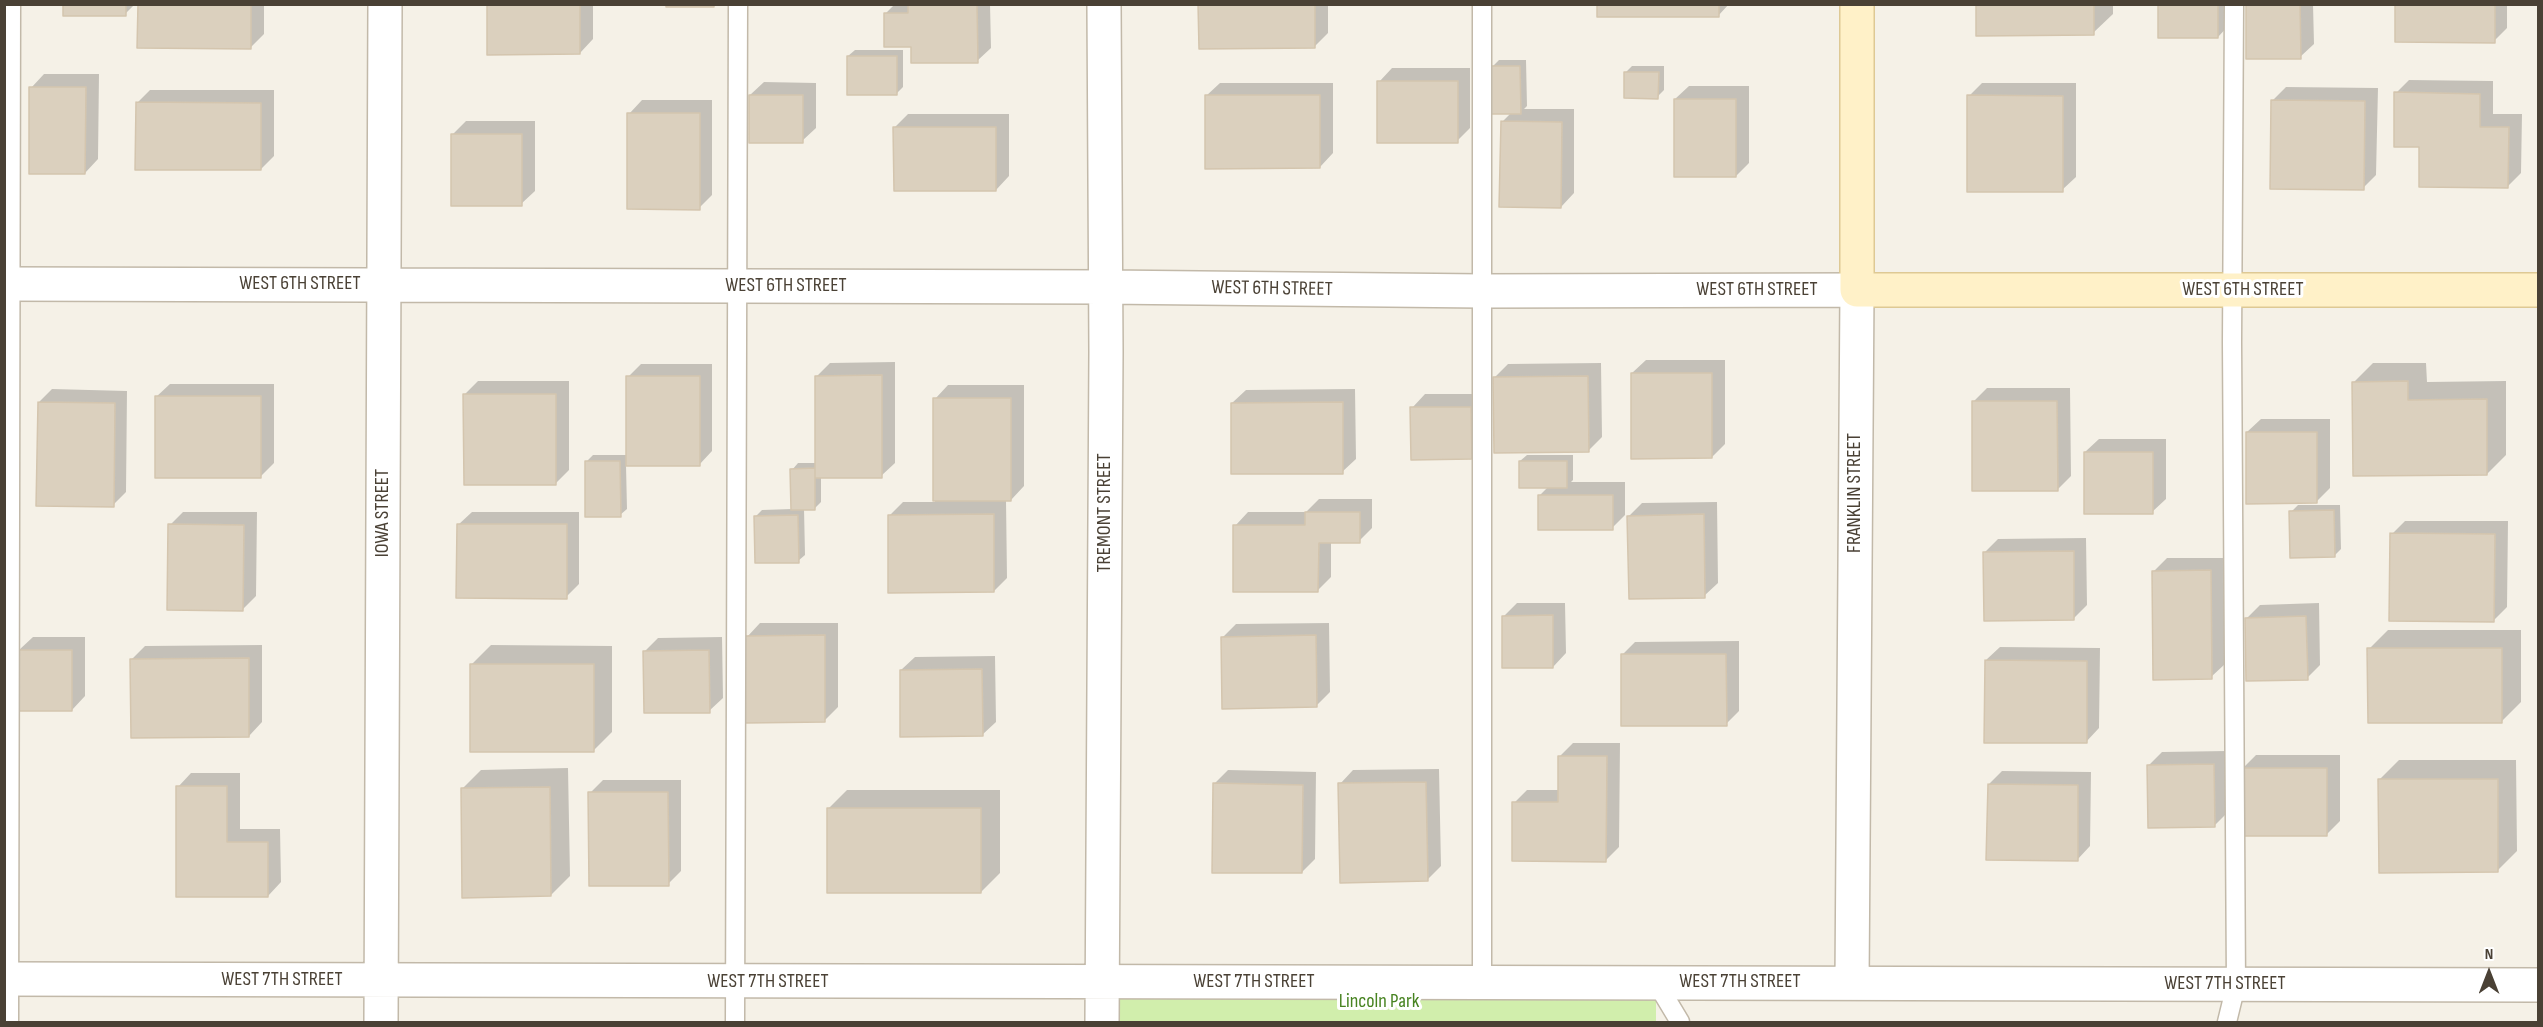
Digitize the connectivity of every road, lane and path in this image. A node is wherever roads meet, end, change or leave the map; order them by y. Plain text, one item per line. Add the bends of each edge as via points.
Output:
1 (11, 4) edge
2 (385, 4) edge
3 (738, 4) edge
4 (1104, 4) edge
5 (1482, 4) edge
6 (1857, 4) edge
7 (2234, 4) edge
8 (8, 284) edge
9 (384, 285) junction
10 (737, 286) junction
11 (1106, 287) junction
12 (1857, 290) junction
13 (2232, 290) junction
14 (2538, 290) edge
15 (1482, 291) junction
16 (7, 979) edge
17 (381, 981) junction
18 (735, 981) junction
19 (1102, 982) junction
20 (1482, 982) junction
21 (1656, 982) junction
22 (1852, 982) junction
23 (2236, 984) junction
24 (2538, 985) edge
25 (9, 1023) edge
26 (381, 1023) edge
27 (735, 1023) edge
28 (1102, 1023) edge
29 (1680, 1023) edge
30 (2227, 1023) edge

1 - 8 lane
2 - 9 street, IOWA STREET
3 - 10 lane
4 - 11 street, TREMONT STREET
5 - 15 lane
6 - 12 street, FRANKLIN STREET
7 - 13 lane
8 - 9 street, WEST 6TH STREET
8 - 16 lane
9 - 10 street, WEST 6TH STREET
9 - 17 street, IOWA STREET
10 - 11 street, WEST 6TH STREET
10 - 18 lane
11 - 15 street, WEST 6TH STREET
11 - 19 street, TREMONT STREET
12 - 13 street, WEST 6TH STREET
12 - 15 street, WEST 6TH STREET
12 - 22 street, FRANKLIN STREET
13 - 14 street, WEST 6TH STREET
13 - 23 lane
15 - 20 lane
16 - 17 street, WEST 7TH STREET
16 - 25 lane
17 - 18 street, WEST 7TH STREET
17 - 26 street, IOWA STREET
18 - 19 street, WEST 7TH STREET
18 - 27 lane
19 - 20 street, WEST 7TH STREET
19 - 28 street, TREMONT STREET
20 - 21 street, WEST 7TH STREET
21 - 22 street, WEST 7TH STREET
21 - 29 lane
22 - 23 street, WEST 7TH STREET
23 - 24 street, WEST 7TH STREET
23 - 30 lane

